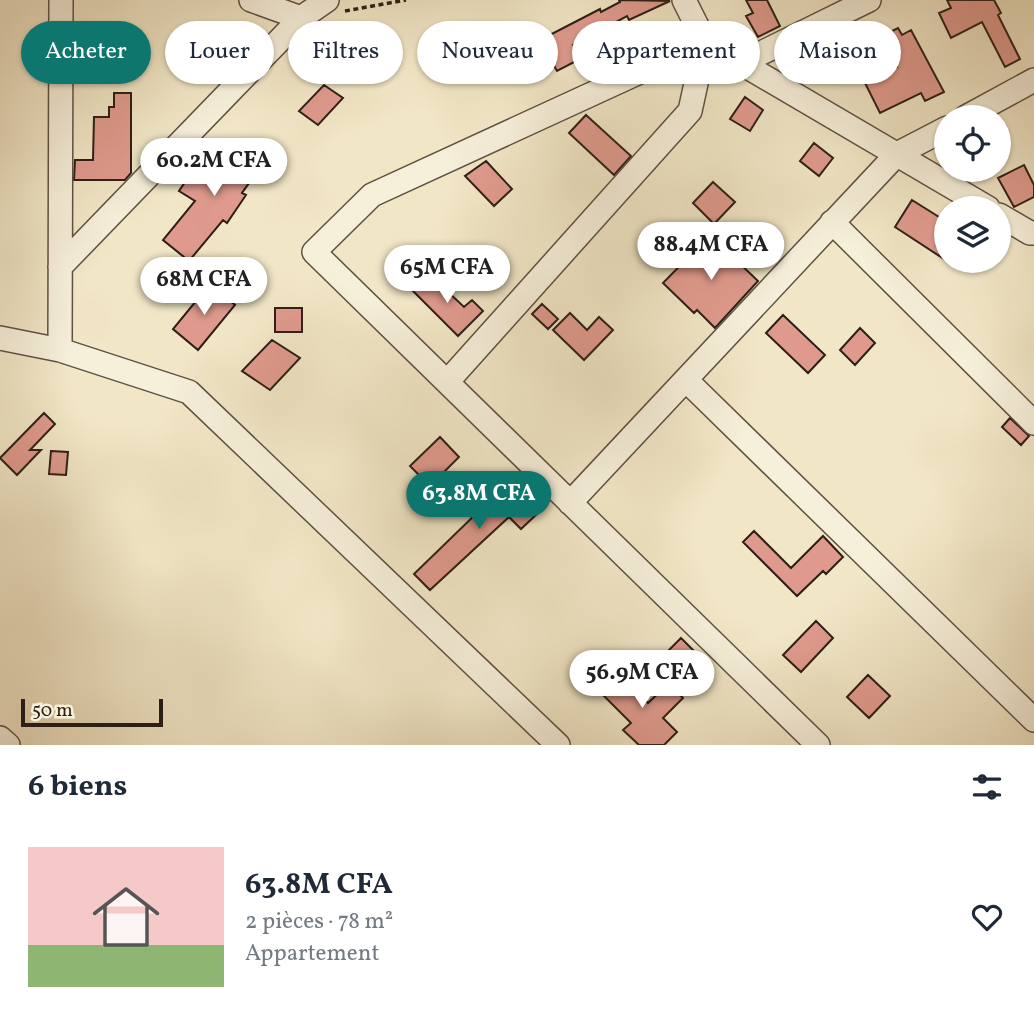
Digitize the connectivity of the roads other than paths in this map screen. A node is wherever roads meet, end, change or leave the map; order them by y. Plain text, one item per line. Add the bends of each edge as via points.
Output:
1 (61, 0) edge
2 (251, 0) edge
3 (684, 0) edge
4 (869, 0) edge
5 (333, 6) edge
6 (301, 18) junction
7 (694, 21) edge
8 (760, 54) edge
9 (760, 74) edge
10 (1034, 80) edge
11 (614, 84) edge
12 (696, 84) edge
13 (988, 105) edge
14 (934, 135) edge
15 (897, 155) junction
16 (967, 196) edge
17 (832, 222) junction
18 (1011, 222) edge
19 (1034, 233) edge
20 (60, 267) junction
21 (0, 338) edge
22 (60, 350) junction
23 (686, 380) junction
24 (447, 382) junction
25 (1034, 423) edge
26 (570, 503) junction
27 (1034, 720) edge
28 (0, 738) edge
29 (8, 745) edge
30 (558, 745) edge
31 (818, 745) edge

1 - 20 street
2 - 6 street
3 - 7 street
4 - 8 street
5 - 6 street
6 - 20 street
9 - 15 street
10 - 13 street
11 - 24 street via 372,195 314,252
12 - 24 street via 690,111
14 - 15 street
15 - 16 street
15 - 17 street
17 - 23 street
17 - 25 street
18 - 19 street
20 - 22 street
21 - 22 street
22 - 30 street via 189,392
23 - 26 street
23 - 27 street
24 - 26 street
26 - 31 street
28 - 29 street

